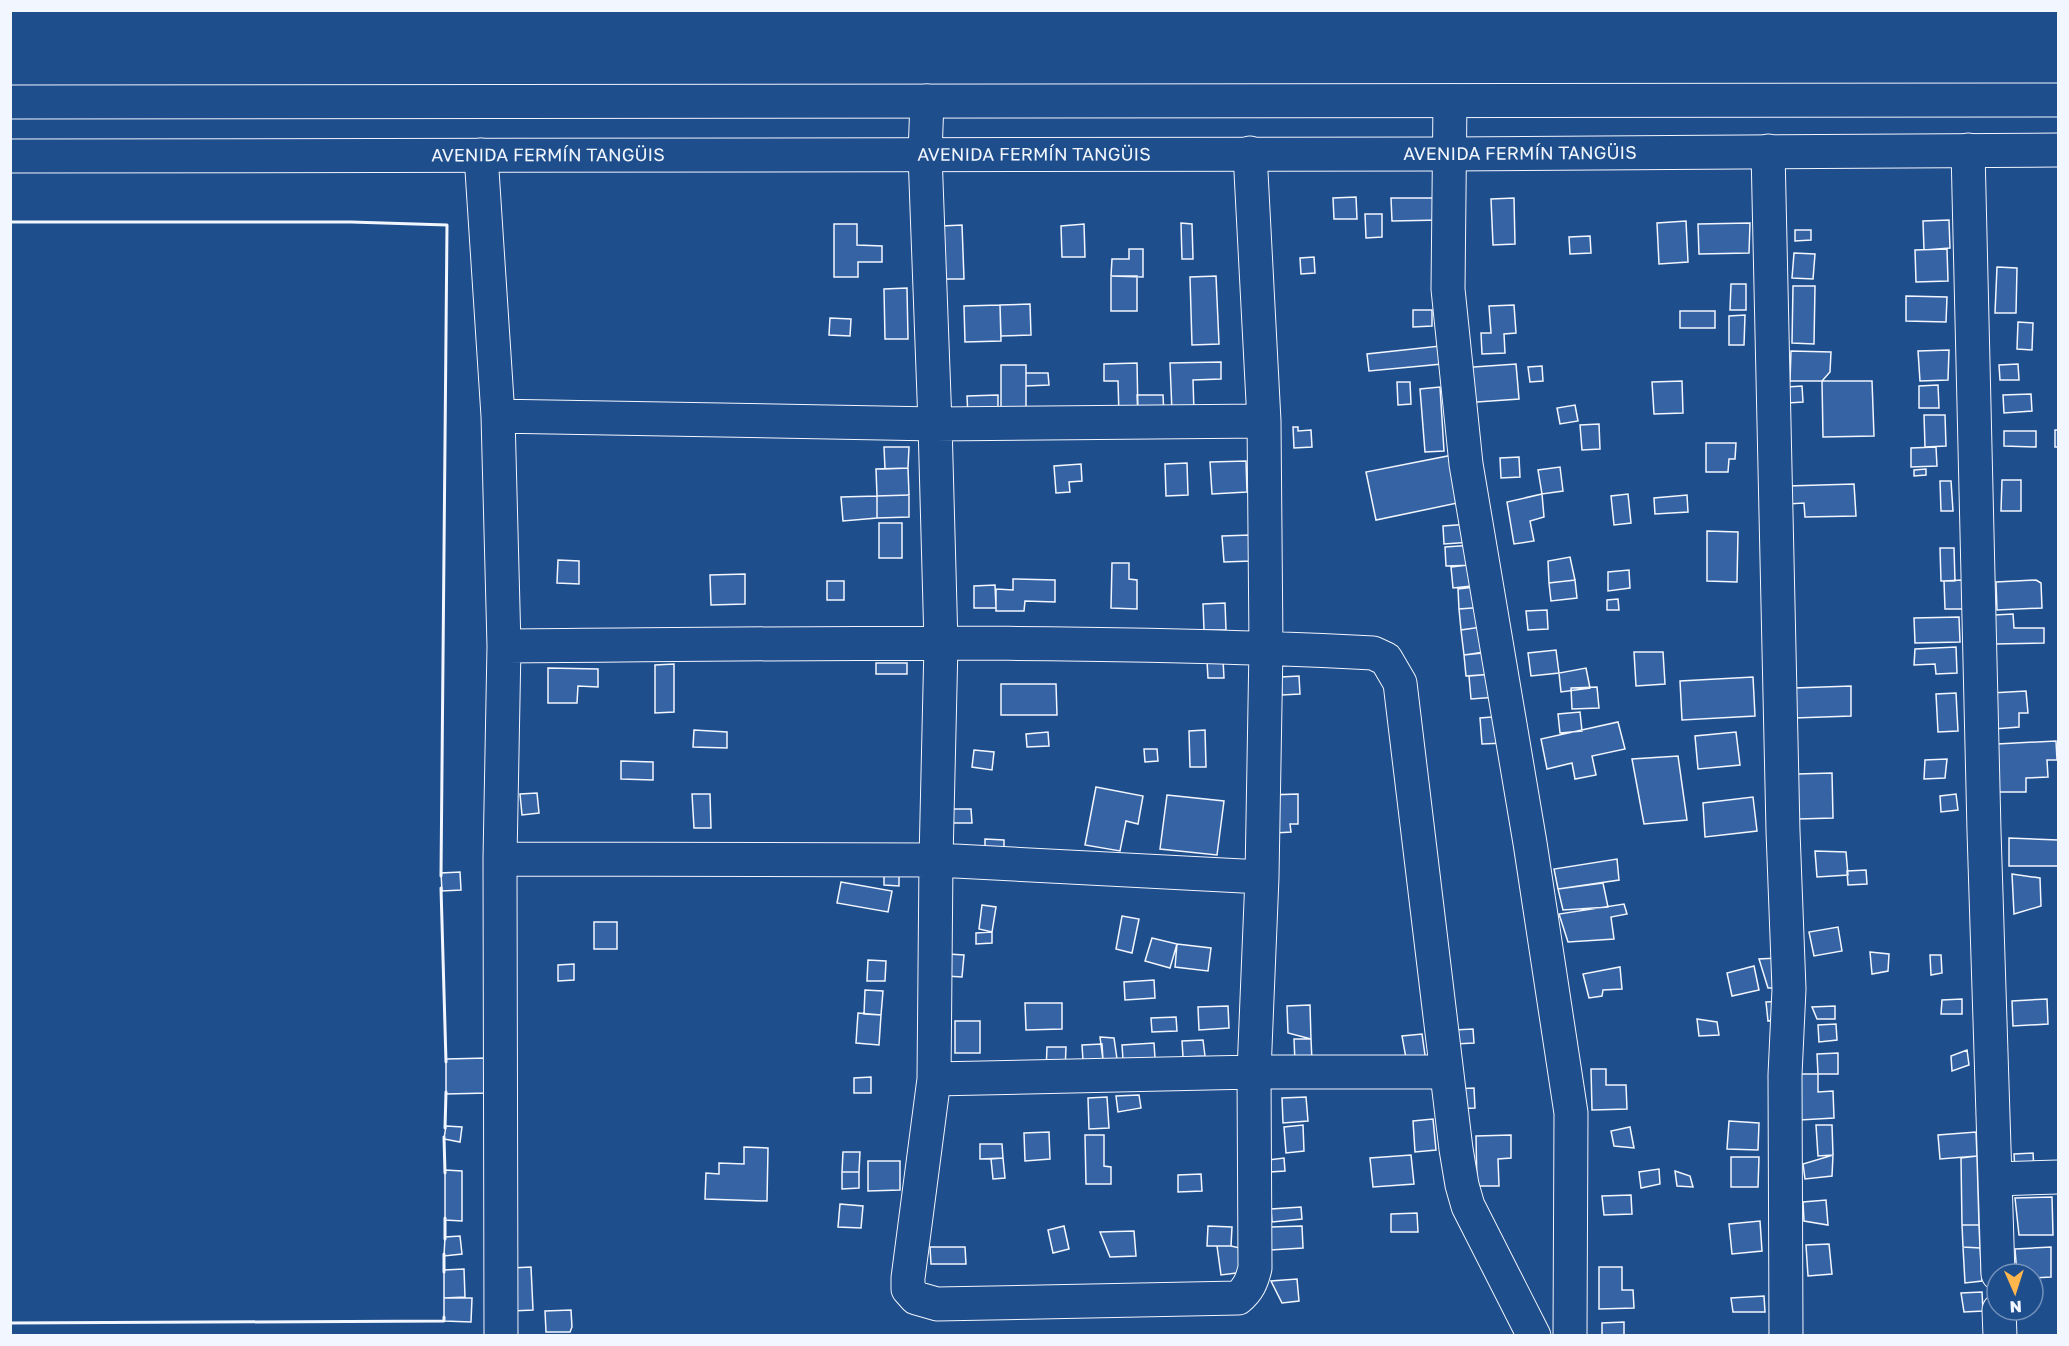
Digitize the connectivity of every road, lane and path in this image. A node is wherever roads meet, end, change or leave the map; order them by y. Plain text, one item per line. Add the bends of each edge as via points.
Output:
1 (2058, 100) edge
2 (927, 101) junction
3 (1450, 101) junction
4 (10, 102) edge
5 (1968, 150) junction
6 (2058, 150) edge
7 (1768, 151) junction
8 (1250, 153) junction
9 (925, 154) junction
10 (1449, 154) junction
11 (481, 155) junction
12 (10, 156) edge
13 (498, 416) junction
14 (1264, 421) junction
15 (935, 424) junction
16 (941, 644) junction
17 (504, 646) junction
18 (1266, 647) junction
19 (500, 860) junction
20 (936, 860) junction
21 (1262, 878) junction
22 (1446, 1071) junction
23 (1254, 1072) junction
24 (934, 1079) junction
25 (2058, 1177) edge
26 (1996, 1179) junction
27 (1998, 1262) edge
28 (501, 1335) edge
29 (1534, 1335) edge
30 (1570, 1335) edge
31 (1786, 1335) edge

1 - 3 street
2 - 3 street
2 - 4 street
2 - 9 street
3 - 10 street
5 - 6 street, AVENIDA FERMÍN TANGÜIS
5 - 7 street, AVENIDA FERMÍN TANGÜIS
5 - 26 street
7 - 10 street, AVENIDA FERMÍN TANGÜIS
7 - 31 street via 1789,989 1785,1075
8 - 9 street, AVENIDA FERMÍN TANGÜIS
8 - 10 street, AVENIDA FERMÍN TANGÜIS
8 - 14 street
9 - 11 street, AVENIDA FERMÍN TANGÜIS
9 - 15 street
10 - 30 street via 1448,289 1466,464 1571,1113
11 - 12 street, AVENIDA FERMÍN TANGÜIS
11 - 13 street
13 - 15 street
13 - 17 street
14 - 15 street
14 - 18 street
15 - 16 street
16 - 17 street
16 - 18 street
16 - 20 street
17 - 19 street
18 - 21 street
18 - 22 street via 1373,653 1386,659 1400,683
19 - 20 street
19 - 28 street
20 - 21 street
20 - 24 street
21 - 23 street
22 - 23 street
22 - 29 street via 1468,1206
23 - 24 street
23 - 24 street via 1255,1268 1246,1292 1238,1298 937,1304 916,1298 908,1289 908,1278
25 - 26 street
26 - 27 street

